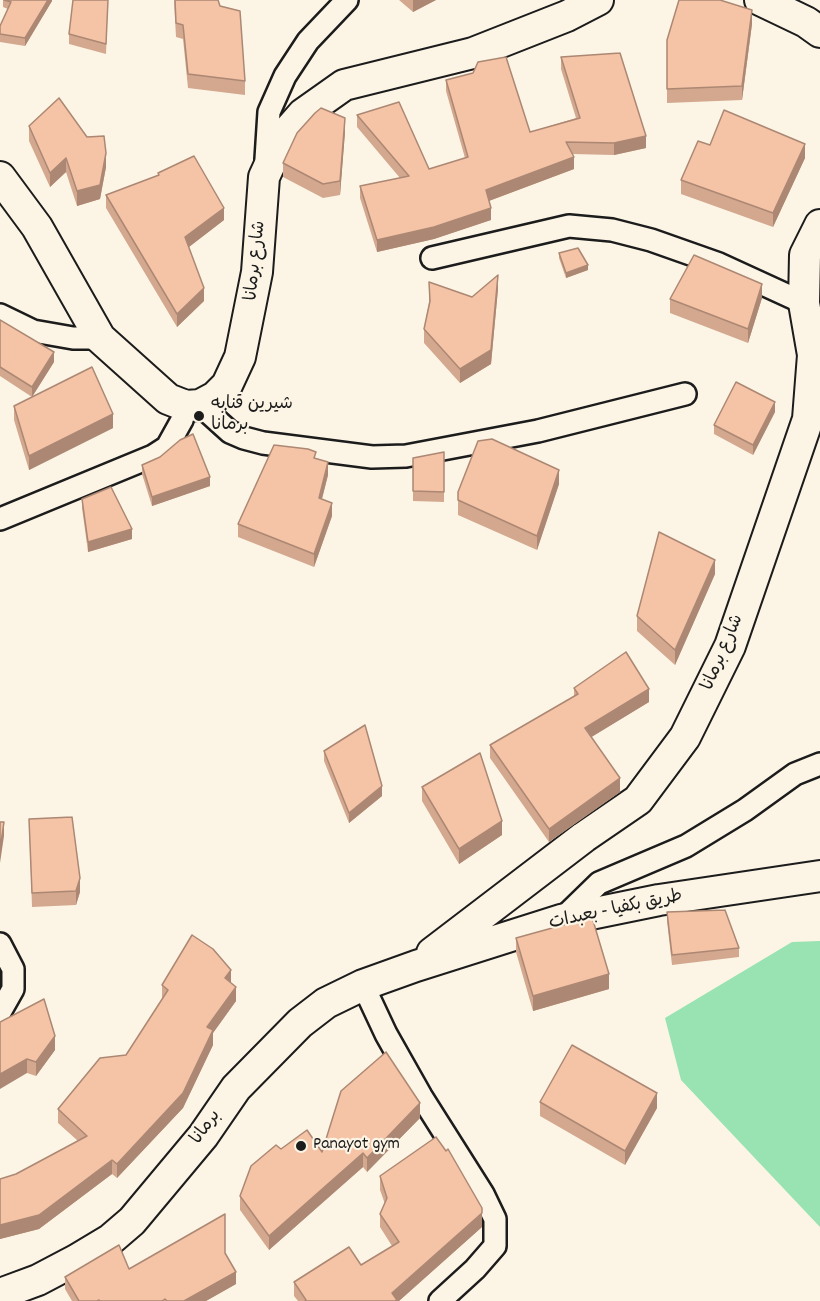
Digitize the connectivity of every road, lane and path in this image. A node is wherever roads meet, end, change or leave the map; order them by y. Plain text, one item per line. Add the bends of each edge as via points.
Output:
1 (328, 0) edge
2 (347, 0) edge
3 (598, 0) edge
4 (760, 0) edge
5 (820, 32) edge
6 (269, 112) junction
7 (0, 177) edge
8 (264, 177) junction
9 (820, 225) edge
10 (432, 258) dead end
11 (804, 303) junction
12 (0, 315) edge
13 (100, 338) junction
14 (817, 355) edge
15 (685, 394) dead end
16 (193, 406) junction
17 (0, 519) edge
18 (820, 764) edge
19 (820, 876) edge
20 (561, 920) junction
21 (0, 944) edge
22 (416, 966) junction
23 (363, 985) junction
24 (0, 1012) edge
25 (0, 1294) edge
26 (440, 1301) edge

1 - 6 street via 278,60 263,98
2 - 6 street via 308,41 285,76
3 - 8 street, شارع برمانا via 473,53 344,86 303,114 282,138
4 - 5 street
6 - 8 street
7 - 13 street via 37,227
8 - 16 street, شارع برمانا via 257,272 240,357 227,385 214,397
9 - 11 street, شارع برمانا via 805,255
10 - 11 street via 569,226 612,230 719,264
11 - 14 street, شارع برمانا
12 - 13 street via 33,331
13 - 16 street via 155,390
14 - 22 street, شارع برمانا via 808,419 730,646 685,737 638,800
15 - 16 street via 538,431 406,456 372,457 244,438
16 - 17 street via 167,447 153,456
18 - 20 street via 795,774 686,846 599,883
19 - 20 street, طريق بكفيا - بعبدات via 659,900
20 - 22 street, طريق بكفيا - بعبدات
21 - 24 street via 13,969 13,989
22 - 23 street, برمانا
23 - 25 street, برمانا via 326,1003 264,1058 236,1088 203,1136 145,1206 111,1239 39,1280
23 - 26 street via 420,1096 483,1194 495,1220 495,1246

